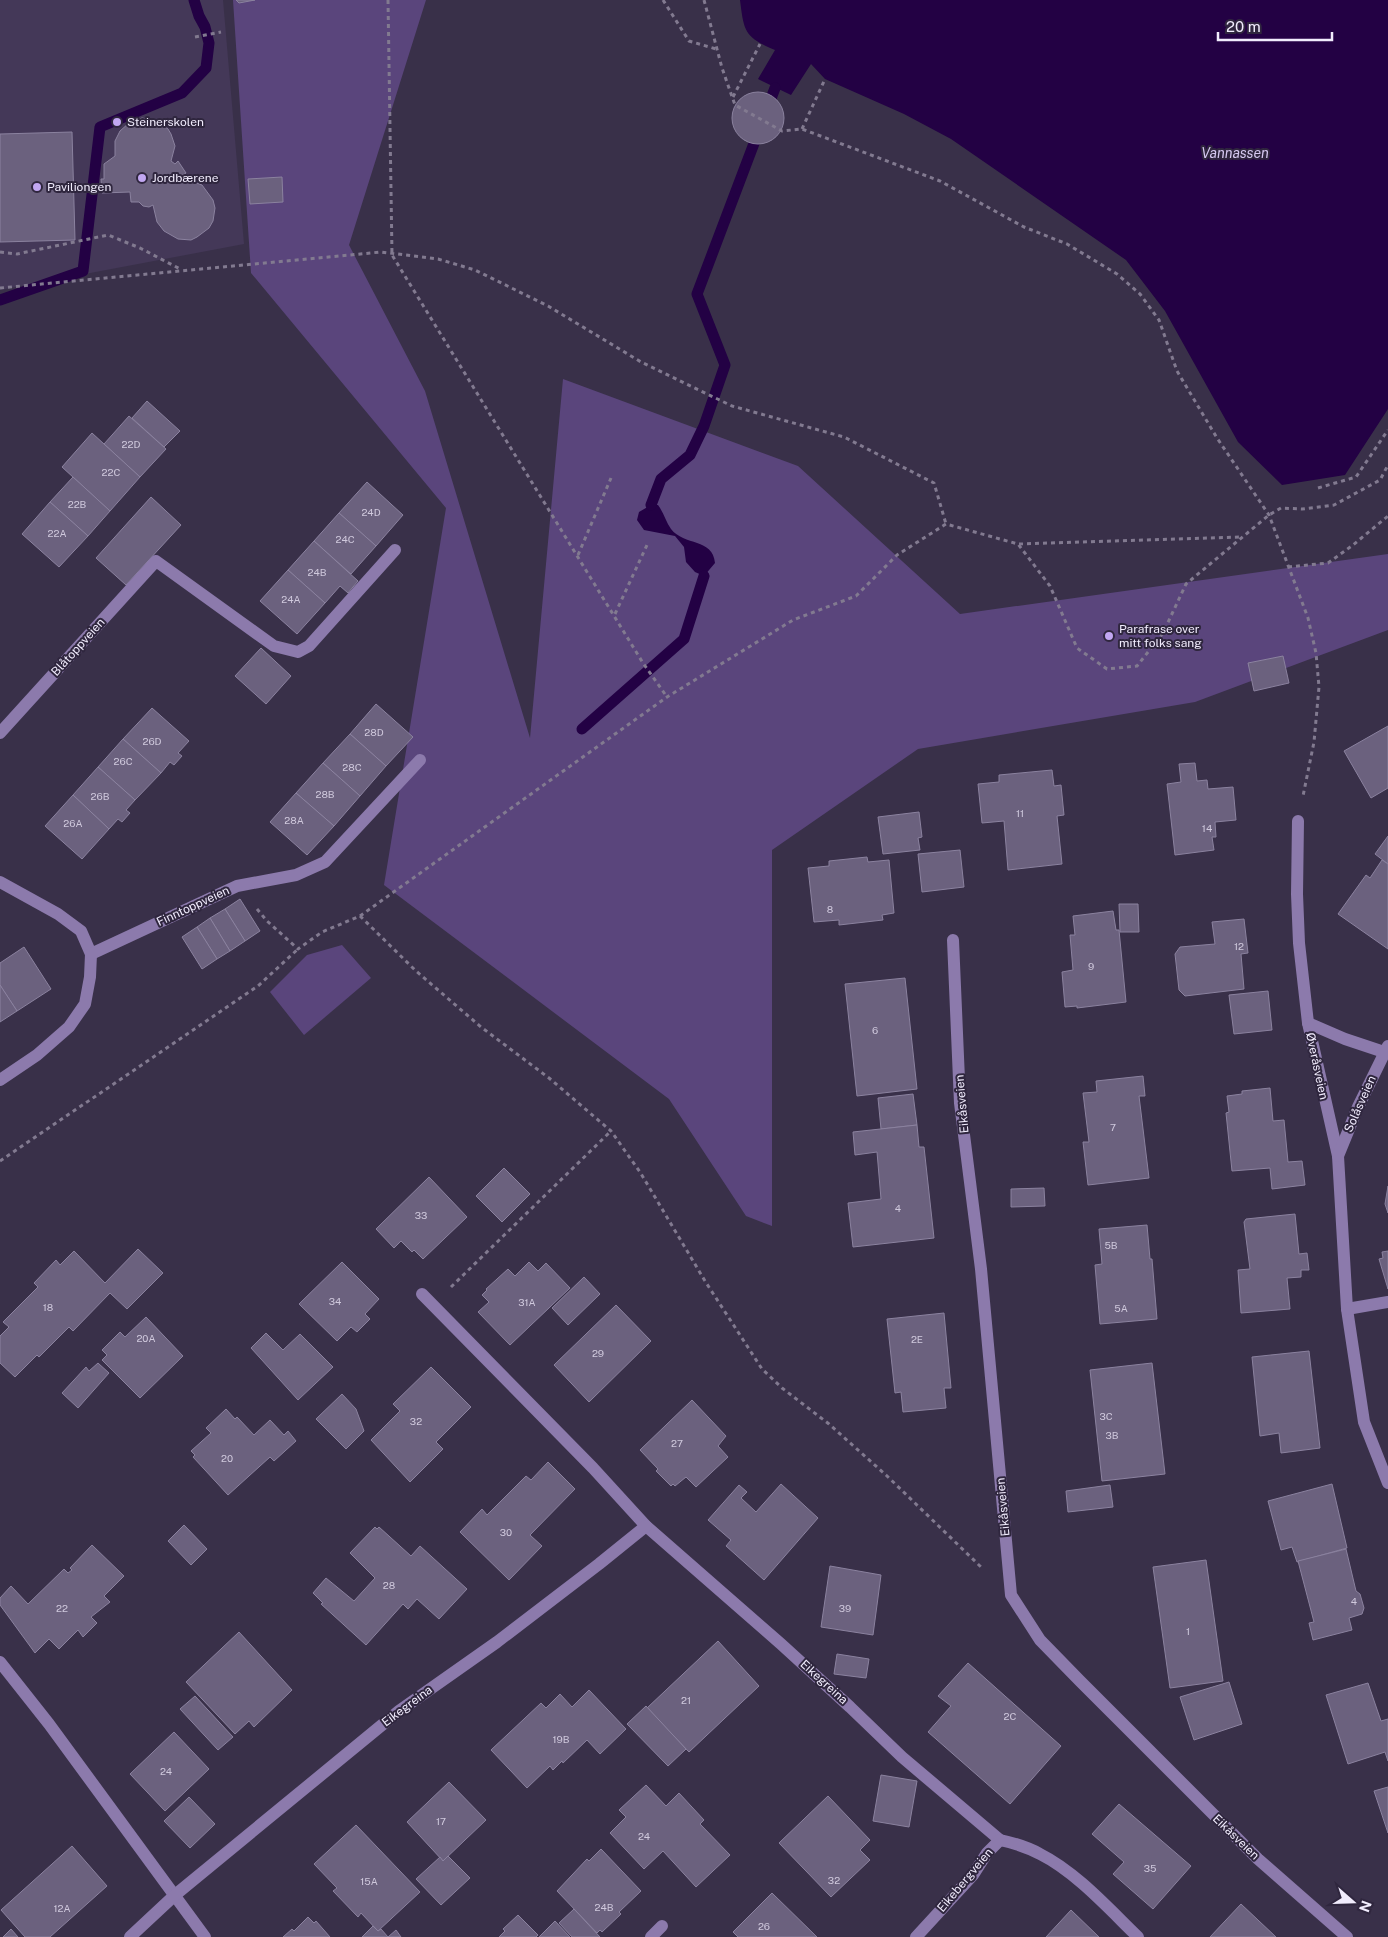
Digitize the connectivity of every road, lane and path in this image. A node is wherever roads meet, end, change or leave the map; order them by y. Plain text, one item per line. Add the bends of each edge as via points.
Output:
1 (388, 0) edge
2 (663, 0) edge
3 (704, 0) edge
4 (221, 32) dead end
5 (195, 38) dead end
6 (760, 44) dead end
7 (716, 49) junction
8 (825, 79) dead end
9 (732, 97) junction
10 (802, 129) junction
11 (0, 252) edge
12 (392, 254) junction
13 (182, 270) junction
14 (0, 288) edge
15 (1388, 430) edge
16 (1388, 465) edge
17 (611, 478) dead end
18 (1318, 488) dead end
19 (1269, 515) junction
20 (1388, 516) edge
21 (946, 524) junction
22 (1242, 537) junction
23 (1018, 544) junction
24 (648, 545) dead end
25 (395, 550) dead end
26 (578, 556) junction
27 (1288, 567) junction
28 (615, 614) junction
29 (666, 697) junction
30 (0, 733) edge
31 (420, 760) dead end
32 (1298, 821) joint
33 (0, 882) edge
34 (236, 886) junction
35 (360, 916) junction
36 (953, 940) dead end
37 (298, 949) junction
38 (91, 954) junction
39 (1308, 1023) junction
40 (1386, 1049) edge
41 (0, 1080) edge
42 (611, 1131) junction
43 (1338, 1156) junction
44 (0, 1161) edge
45 (422, 1294) dead end
46 (1388, 1302) edge
47 (433, 1306) junction
48 (1346, 1309) junction
49 (1388, 1483) edge
50 (646, 1526) junction
51 (1011, 1595) junction
52 (0, 1662) edge
53 (1000, 1840) junction
54 (175, 1896) junction
55 (662, 1926) dead end
56 (130, 1937) edge
57 (205, 1937) edge
58 (650, 1937) edge
59 (916, 1937) edge
60 (1138, 1937) edge
61 (1347, 1937) edge

1 - 12 path
2 - 7 path via 689,41
3 - 7 path
4 - 5 path
6 - 9 path
7 - 9 path
8 - 10 path
9 - 10 path via 735,105 782,131
10 - 19 path via 940,181 1024,227 1067,244 1116,274 1140,294 1158,320 1177,371
11 - 13 path via 17,254 108,235
12 - 13 path via 381,252
12 - 21 path via 438,259 475,270 548,306 641,362 732,406 844,437 934,483
12 - 26 path
13 - 14 path
15 - 18 path via 1356,477
16 - 19 path via 1380,480 1334,505 1281,508
17 - 26 path
19 - 22 path
19 - 27 path
20 - 27 path via 1328,563
21 - 23 path
21 - 29 path via 897,555 856,596 792,620
22 - 23 path
22 - 23 path via 1186,584 1163,633 1137,666 1107,669 1077,648 1050,586
24 - 28 path
25 - 30 street, Blåtoppveien via 309,646 298,652 274,646 156,561
26 - 28 path
27 - 32 path via 1308,618 1319,687 1314,742
28 - 29 path
29 - 35 path
31 - 34 street, Finntoppveien via 325,862 296,875
32 - 39 street, Øveråsveien via 1298,923
33 - 38 street via 58,914 81,931
34 - 37 path
34 - 38 street, Finntoppveien
35 - 37 path via 322,932
35 - 42 path via 416,971 481,1027 549,1078
36 - 51 street, Eikåsveien via 960,1103 981,1269
37 - 44 path via 258,986
38 - 41 street via 85,1004 70,1027
39 - 40 street, Solåsveien via 1345,1039
39 - 43 street, Øveråsveien
40 - 43 street, Solåsveien
42 - 47 path
42 - 51 path via 640,1172 762,1369 873,1463
43 - 48 street, Øveråsveien
45 - 47 street, Eikegreina
46 - 48 street
47 - 50 street, Eikegreina
48 - 49 street, Øveråsveien via 1364,1422
50 - 53 street, Eikegreina via 781,1644 902,1758
50 - 54 street, Eikegreina via 497,1642 399,1711
51 - 61 street, Eikåsveien via 1040,1640 1258,1859
52 - 54 street
53 - 59 street, Eikebergveien
53 - 60 street, Eikebergveien via 1041,1854 1079,1880
54 - 56 street, Eikegreina
54 - 57 street
55 - 58 street

